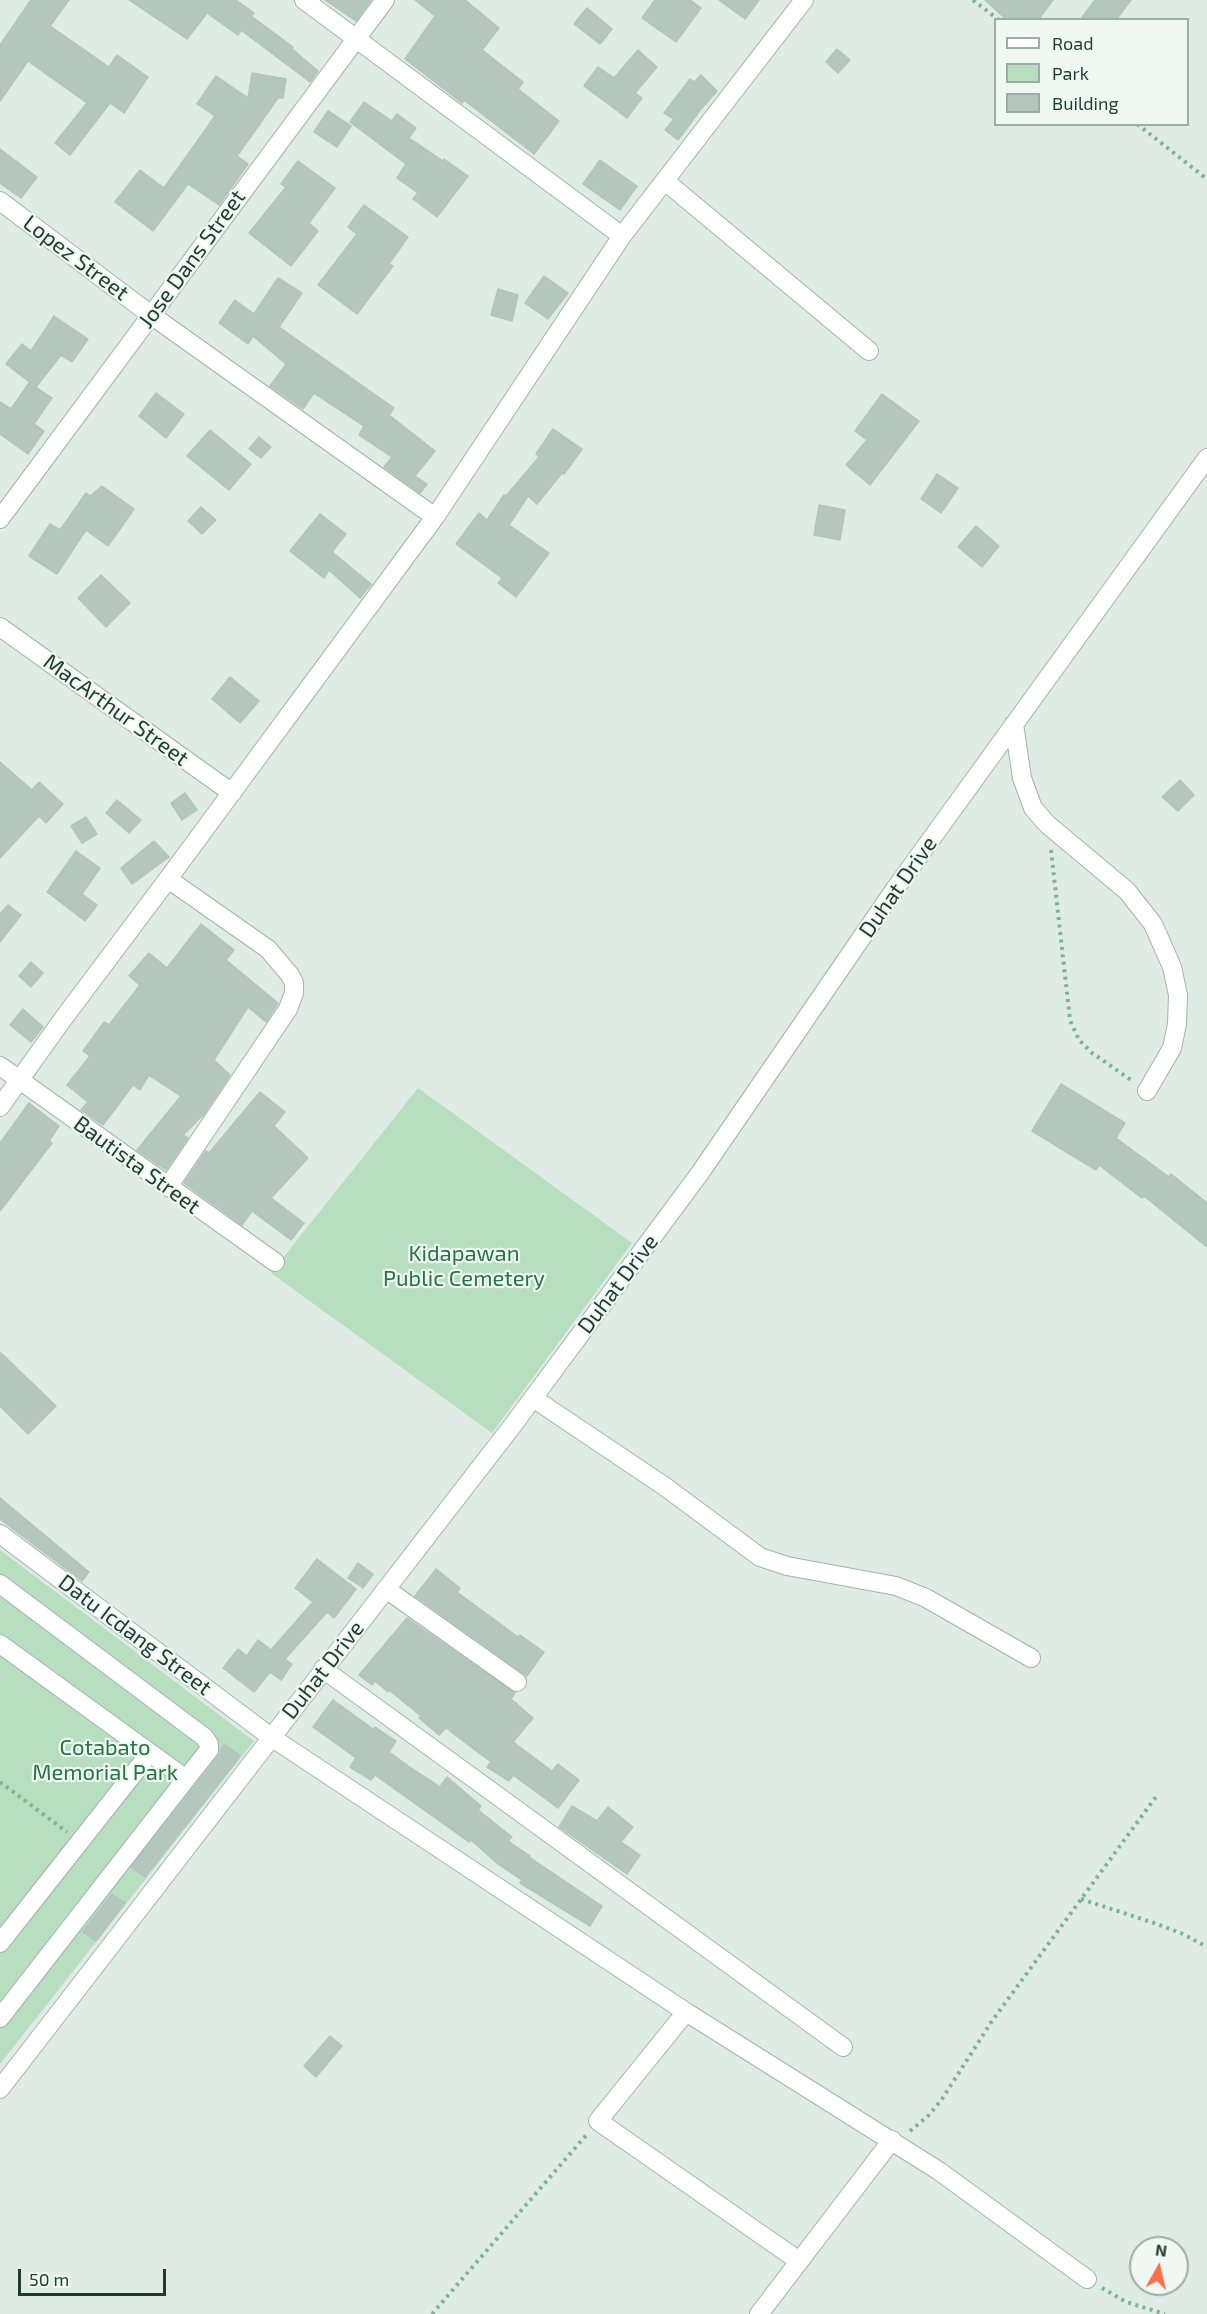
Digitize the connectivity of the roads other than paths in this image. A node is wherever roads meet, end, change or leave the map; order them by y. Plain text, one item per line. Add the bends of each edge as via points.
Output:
1 (303, 0) edge
2 (385, 0) edge
3 (804, 0) edge
4 (355, 39) junction
5 (665, 181) junction
6 (0, 201) edge
7 (622, 236) junction
8 (151, 315) junction
9 (869, 351) dead end
10 (1207, 458) edge
11 (435, 517) junction
12 (0, 519) edge
13 (0, 627) edge
14 (1014, 724) junction
15 (232, 793) junction
16 (168, 879) junction
17 (0, 1066) edge
18 (19, 1080) junction
19 (1147, 1091) road end
20 (0, 1107) edge
21 (168, 1187) junction
22 (275, 1262) dead end
23 (533, 1398) junction
24 (0, 1534) edge
25 (0, 1584) edge
26 (386, 1589) junction
27 (0, 1644) edge
28 (1031, 1658) dead end
29 (323, 1669) junction
30 (517, 1682) dead end
31 (271, 1737) junction
32 (149, 1754) junction
33 (186, 1779) junction
34 (0, 1943) edge
35 (686, 2012) junction
36 (0, 2018) edge
37 (843, 2047) dead end
38 (0, 2089) edge
39 (892, 2140) junction
40 (799, 2261) junction
41 (1087, 2279) road end
42 (759, 2314) edge

1 - 4 street
2 - 4 street, Jose Dans Street
3 - 5 street
4 - 7 street
4 - 8 street, Jose Dans Street
5 - 7 street
5 - 9 street
6 - 8 street, Lopez Street
7 - 11 street
8 - 11 street, Lopez Street
8 - 12 street, Jose Dans Street
10 - 14 street, Duhat Drive
11 - 15 street
13 - 15 street, MacArthur Street
14 - 19 street via 1022,778 1033,808 1047,825 1127,891 1153,924 1172,967 1178,995 1177,1024 1172,1048
14 - 23 street, Duhat Drive via 700,1173
15 - 16 street
16 - 18 street
16 - 21 street via 268,950 290,975 294,993 288,1010
17 - 18 street, Bautista Street
18 - 20 street
18 - 21 street, Bautista Street
21 - 22 street, Bautista Street
23 - 26 street, Duhat Drive
23 - 28 street via 664,1486 760,1557 787,1566 896,1586 926,1598
24 - 31 street, Datu Icdang Street
25 - 33 street via 204,1737 209,1750
26 - 29 street, Duhat Drive
26 - 30 street
27 - 32 street
29 - 31 street, Duhat Drive
29 - 37 street
31 - 35 street, Datu Icdang Street
31 - 38 street, Duhat Drive
32 - 33 street
32 - 34 street
33 - 36 street
35 - 39 street, Datu Icdang Street
35 - 40 street via 598,2121
39 - 40 street
39 - 41 street, Datu Icdang Street
40 - 42 street

